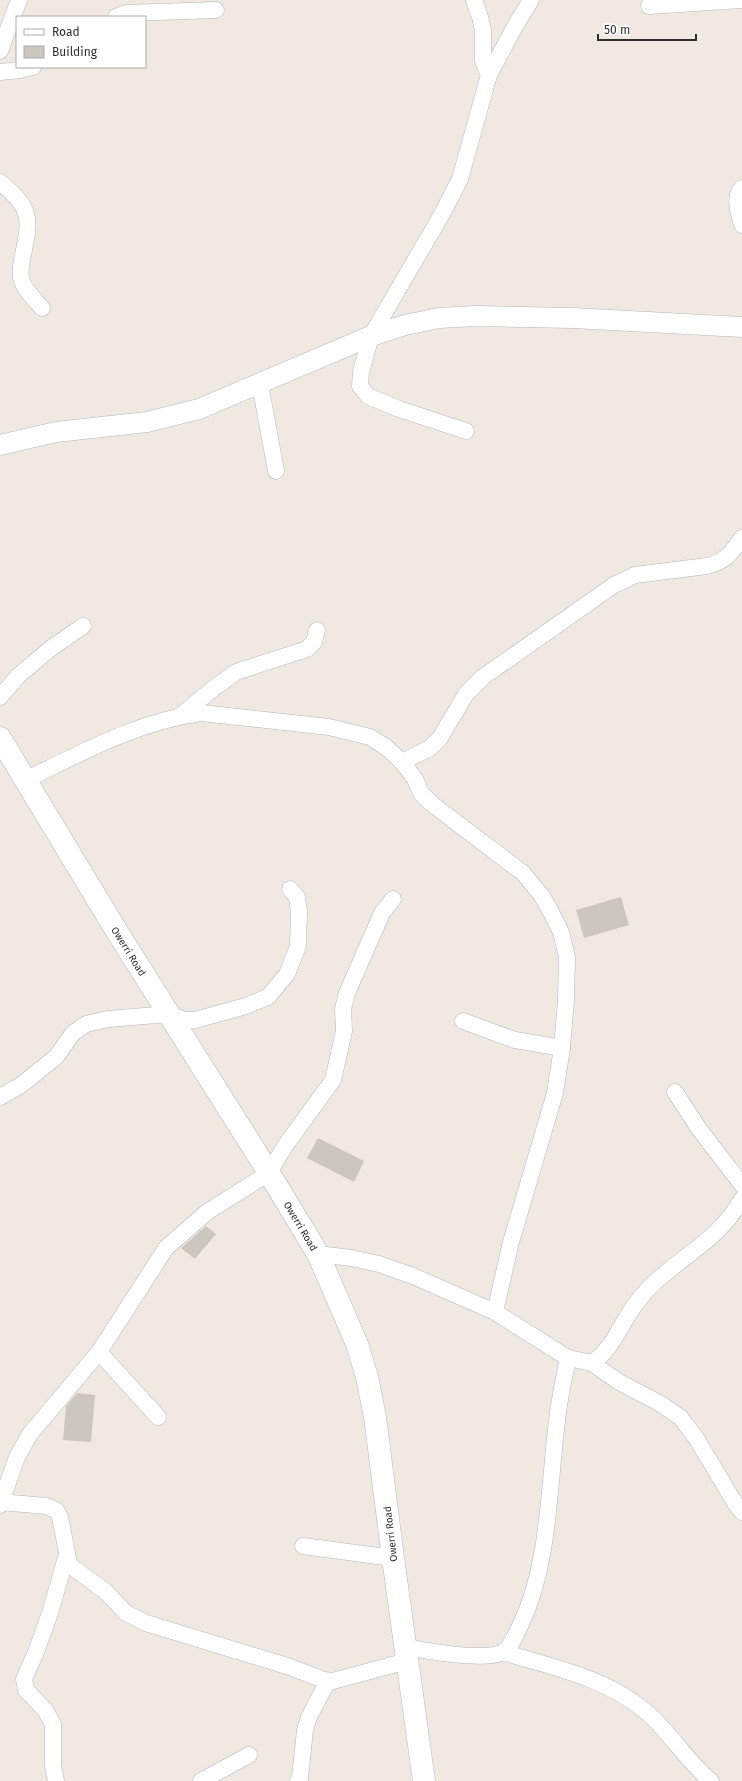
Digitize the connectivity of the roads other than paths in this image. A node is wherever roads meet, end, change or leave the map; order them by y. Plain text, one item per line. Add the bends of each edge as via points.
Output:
1 (19, 0) edge
2 (474, 0) edge
3 (531, 0) edge
4 (732, 0) edge
5 (649, 6) dead end
6 (216, 10) dead end
7 (118, 16) edge
8 (0, 51) edge
9 (29, 68) edge
10 (0, 72) edge
11 (489, 75) junction
12 (0, 182) edge
13 (742, 188) edge
14 (742, 225) edge
15 (42, 308) dead end
16 (742, 327) edge
17 (371, 336) junction
18 (260, 384) junction
19 (466, 431) dead end
20 (0, 445) edge
21 (276, 471) dead end
22 (742, 538) edge
23 (84, 626) dead end
24 (317, 630) dead end
25 (0, 697) edge
26 (180, 716) junction
27 (0, 738) edge
28 (402, 762) junction
29 (13, 768) edge
30 (290, 889) dead end
31 (393, 899) dead end
32 (169, 1014) junction
33 (463, 1021) dead end
34 (562, 1048) junction
35 (675, 1092) dead end
36 (0, 1097) edge
37 (269, 1173) junction
38 (742, 1185) edge
39 (742, 1199) edge
40 (318, 1254) junction
41 (495, 1312) junction
42 (99, 1352) junction
43 (568, 1358) junction
44 (592, 1363) junction
45 (158, 1417) dead end
46 (0, 1503) edge
47 (742, 1512) edge
48 (302, 1546) dead end
49 (67, 1554) junction
50 (393, 1558) junction
51 (503, 1652) junction
52 (406, 1654) junction
53 (328, 1681) junction
54 (249, 1754) dead end
55 (56, 1781) edge
56 (201, 1781) edge
57 (298, 1781) edge
58 (424, 1781) edge
59 (711, 1781) edge

1 - 8 street
2 - 11 street via 482,30 483,61
3 - 11 street
4 - 5 street
6 - 7 street via 126,13
9 - 10 street
11 - 17 street via 460,179
12 - 15 street via 20,201 27,213 29,225 21,268 22,281
13 - 14 street via 737,202
16 - 17 street via 573,318 476,316 439,318 404,325
17 - 18 street
17 - 19 street via 361,372 360,386 368,396
18 - 20 street via 199,410 147,422 56,432
18 - 21 street
22 - 28 street via 726,559 717,563 635,575 614,584 483,677 466,694 440,738 430,748
23 - 25 street via 50,649 18,676
24 - 26 street via 314,642 307,648 236,672
26 - 28 street via 200,713 329,727 370,737
26 - 29 street
27 - 29 main road, Owerri Road
28 - 34 street via 428,801 523,873 542,896 551,912 561,932 567,957
29 - 32 main road, Owerri Road
30 - 32 street via 297,897 298,946 287,974 268,997 195,1020 184,1020
31 - 37 street via 382,913 346,993 344,1032 333,1080 285,1146
32 - 36 street via 108,1019 86,1024 73,1033 56,1057 21,1086
32 - 37 main road, Owerri Road
33 - 34 street via 515,1040
34 - 41 street via 555,1093 513,1235
35 - 38 street via 698,1129
37 - 40 main road, Owerri Road
37 - 42 street via 207,1212 166,1248
39 - 44 street via 716,1234 659,1278 632,1309 604,1355
40 - 41 street via 379,1264
40 - 50 main road, Owerri Road via 357,1344 367,1377 376,1425
41 - 43 street
42 - 45 street
42 - 46 street via 30,1434 17,1457
43 - 44 street
43 - 51 street via 557,1419 546,1529 539,1569 526,1616 513,1641
44 - 47 street via 681,1418
46 - 49 street via 46,1506 56,1510 60,1517
48 - 50 street
49 - 53 street via 72,1567 105,1591 126,1613 146,1623
49 - 55 street via 50,1613 24,1679 26,1690 45,1710 52,1724 52,1766
50 - 52 main road, Owerri Road
51 - 52 street via 495,1655 437,1652
51 - 59 street via 592,1680 628,1698 645,1710
52 - 53 street
52 - 58 main road, Owerri Road
53 - 57 street via 305,1730
54 - 56 street

